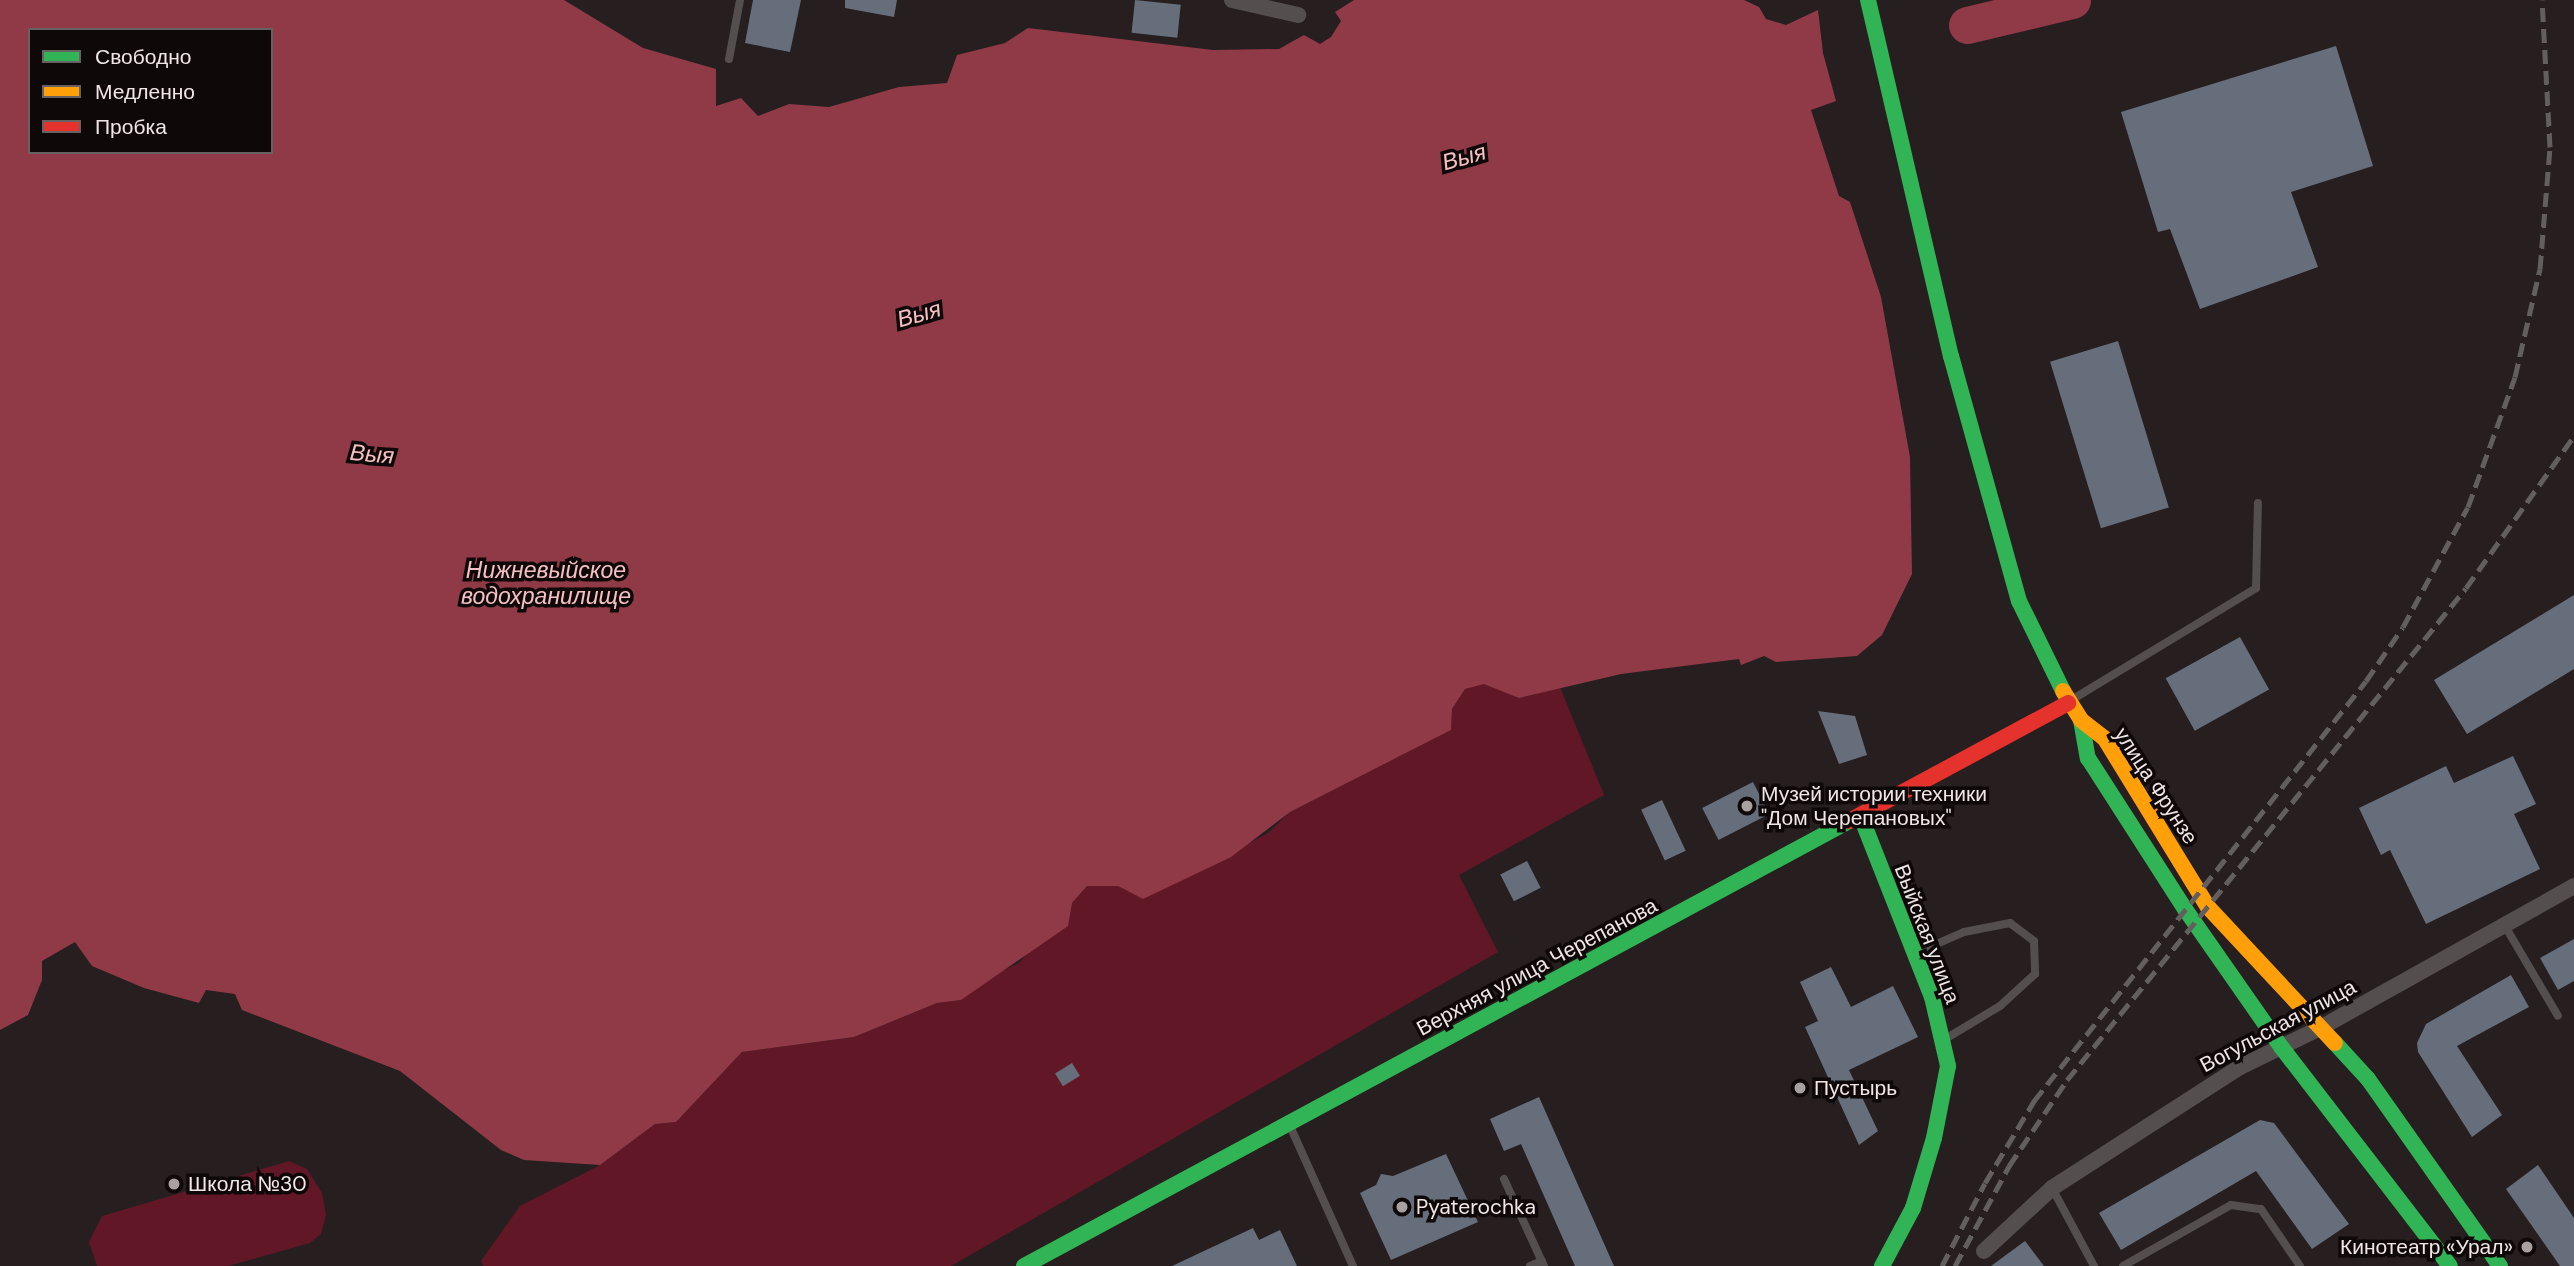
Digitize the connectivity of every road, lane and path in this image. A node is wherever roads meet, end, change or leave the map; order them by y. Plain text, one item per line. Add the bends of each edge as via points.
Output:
1 (740, 0) edge
2 (1232, 0) edge
3 (1868, 0) edge
4 (1298, 15) dead end
5 (729, 59) dead end
6 (2258, 503) dead end
7 (2068, 702) junction
8 (2081, 720) junction
9 (1861, 817) junction
10 (2574, 886) edge
11 (2505, 926) junction
12 (1914, 953) junction
13 (2558, 1016) dead end
14 (2322, 1027) junction
15 (1942, 1040) junction
16 (2282, 1048) junction
17 (1289, 1123) junction
18 (1504, 1179) dead end
19 (2052, 1188) junction
20 (1984, 1251) dead end
21 (1543, 1263) edge
22 (1024, 1266) edge
23 (1353, 1266) edge
24 (1530, 1266) edge
25 (1882, 1266) edge
26 (2094, 1266) edge
27 (2123, 1266) edge
28 (2300, 1266) edge
29 (2450, 1266) edge
30 (2500, 1266) edge

1 - 5 lane
2 - 4 street
3 - 7 main road via 1951,356 2019,601
6 - 7 lane via 2256,588
7 - 8 main road
7 - 9 main road, Верхняя улица Черепанова
8 - 14 main road, улица Фрунзе via 2105,739 2208,907
8 - 16 main road, улица Фрунзе via 2088,758 2116,806
9 - 12 main road, Выйская улица
9 - 17 main road, Верхняя улица Черепанова
10 - 11 street, Вогульская улица
11 - 13 lane
11 - 14 street, Вогульская улица
12 - 15 main road, Выйская улица via 1932,997
12 - 15 lane via 1964,932 2010,923 2034,941 2035,974 2000,1006
14 - 16 street, Вогульская улица
14 - 30 main road, улица Фрунзе via 2368,1079
15 - 25 main road, Выйская улица via 1948,1066 1934,1138 1913,1208
16 - 19 street, Вогульская улица via 2240,1067
16 - 29 main road, улица Фрунзе
17 - 22 main road, Верхняя улица Черепанова
17 - 23 lane
18 - 21 lane
19 - 20 street, Вогульская улица
19 - 26 lane
21 - 24 lane
27 - 28 lane via 2231,1205 2260,1209

